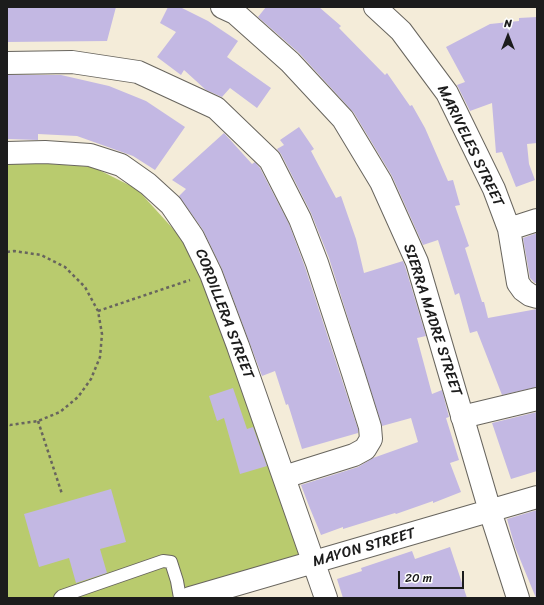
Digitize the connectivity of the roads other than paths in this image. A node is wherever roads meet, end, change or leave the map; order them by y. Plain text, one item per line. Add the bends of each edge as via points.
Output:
1 (375, 7) edge
2 (232, 9) edge
3 (7, 63) edge
4 (7, 153) edge
5 (537, 220) edge
6 (509, 229) junction
7 (537, 297) edge
8 (537, 399) edge
9 (462, 417) junction
10 (284, 477) junction
11 (537, 498) edge
12 (490, 511) junction
13 (314, 562) junction
14 (60, 598) edge
15 (180, 598) edge
16 (190, 598) edge
17 (326, 598) edge
18 (518, 598) edge

1 - 6 street, MARIVELES STREET via 401,31 447,93 494,189
2 - 9 street, SIERRA MADRE STREET via 290,62 343,119 381,182 417,262
3 - 10 street via 72,62 138,72 216,108 270,160 300,219 317,263 370,427 371,439 365,449 354,455
4 - 10 street, CORDILLERA STREET via 90,155 121,164 171,205 193,237 211,274
5 - 6 street
6 - 7 street, MARIVELES STREET via 518,283 522,290
8 - 9 street
9 - 12 street, SIERRA MADRE STREET
10 - 13 street, CORDILLERA STREET
11 - 12 street, MAYON STREET
12 - 13 street, MAYON STREET
12 - 18 street, SIERRA MADRE STREET
13 - 16 street, MAYON STREET
13 - 17 street, CORDILLERA STREET
14 - 15 lane via 163,561 171,562

